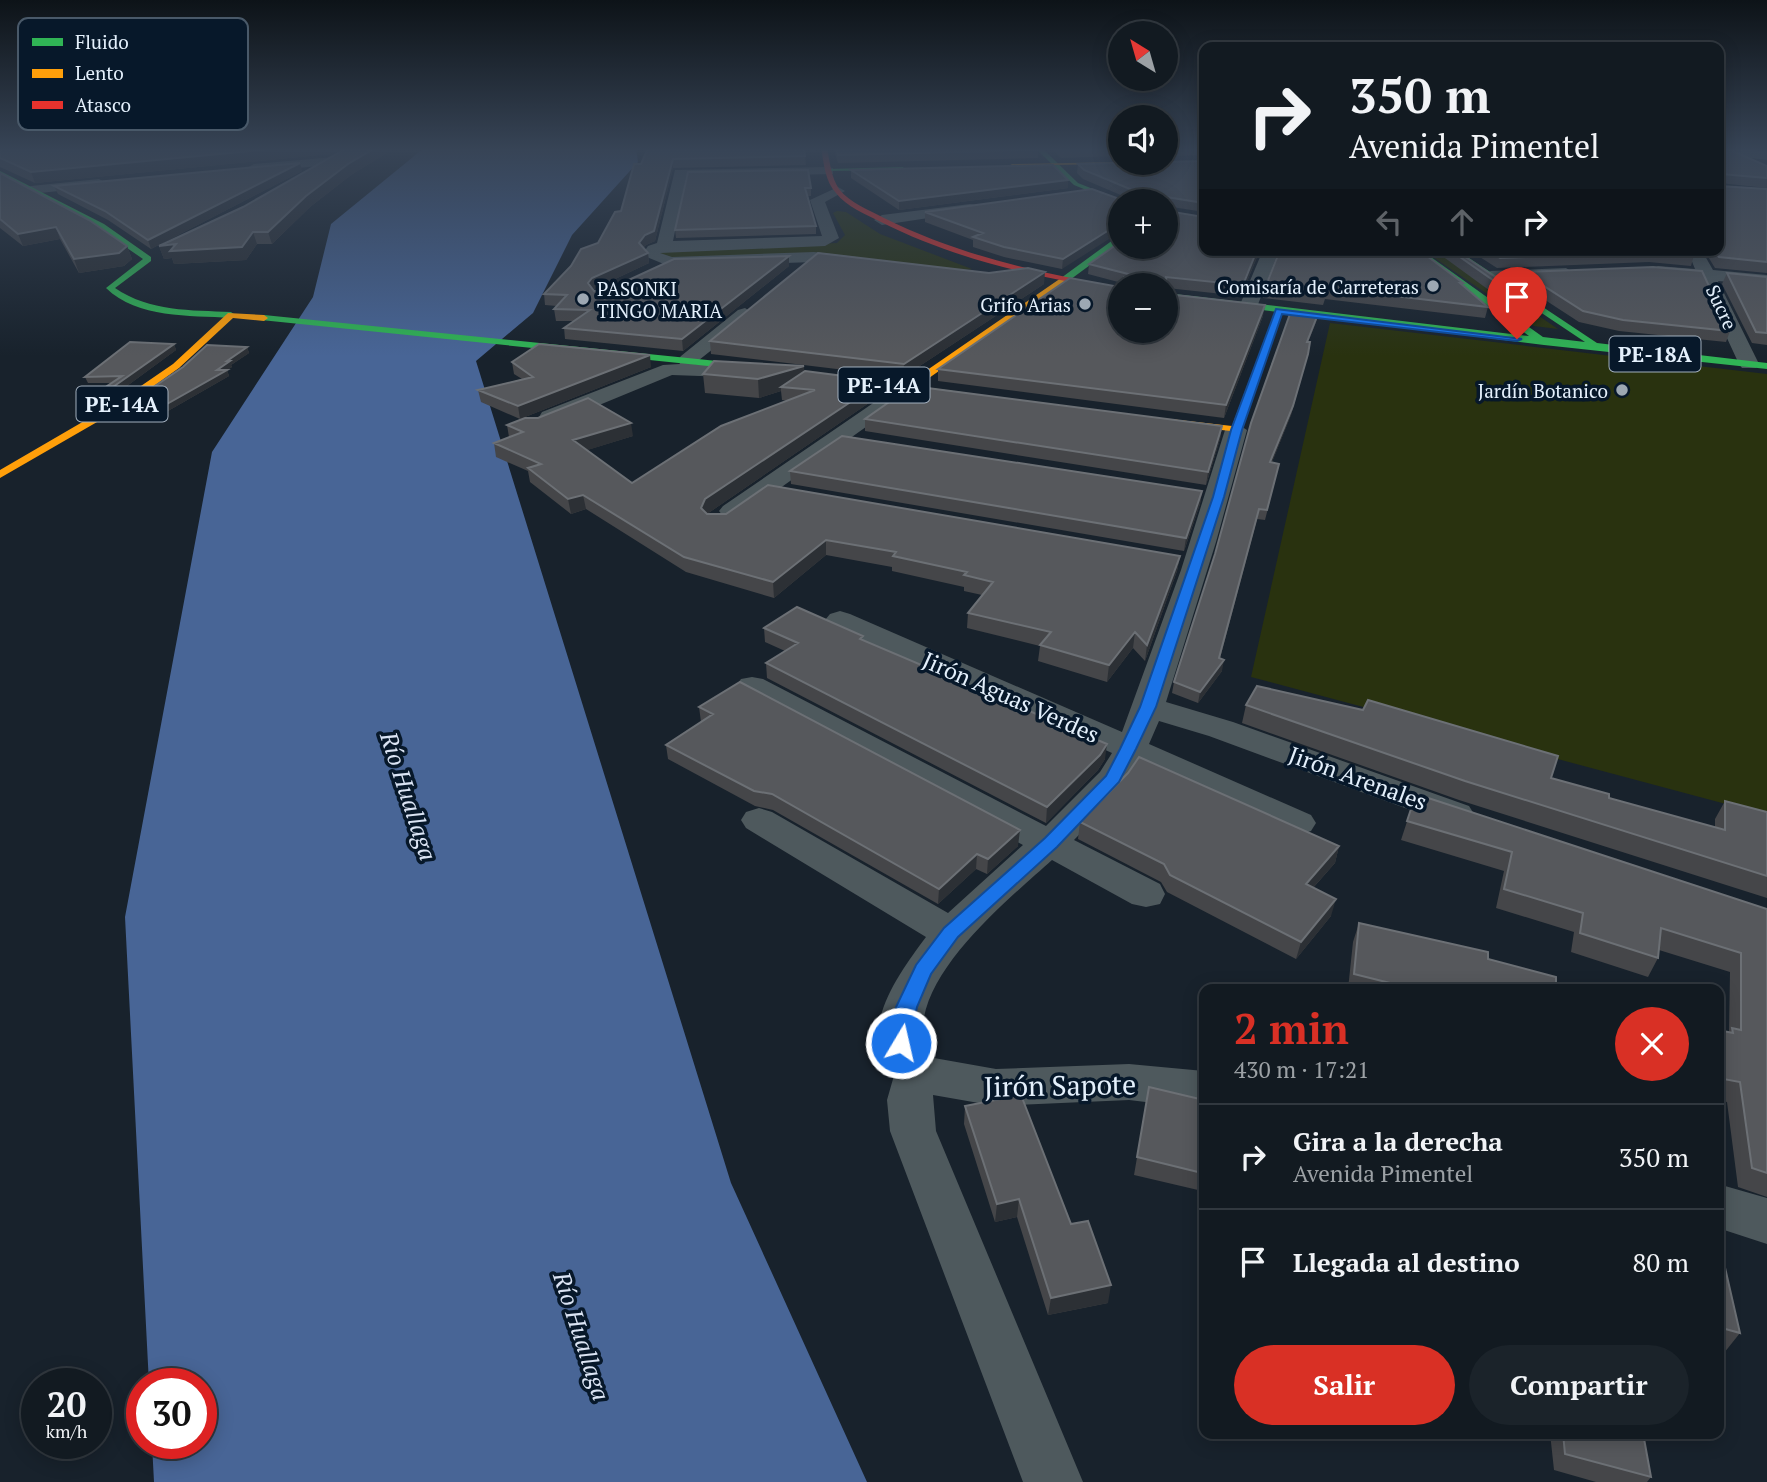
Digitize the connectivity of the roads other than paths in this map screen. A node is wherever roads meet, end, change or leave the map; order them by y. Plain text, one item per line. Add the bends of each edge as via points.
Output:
1 (84, 217) edge
2 (673, 217) edge
3 (823, 217) edge
4 (877, 217) edge
5 (903, 217) edge
6 (882, 220) junction
7 (1108, 248) edge
8 (667, 254) junction
9 (1269, 256) edge
10 (1424, 256) edge
11 (1460, 256) edge
12 (1698, 256) edge
13 (814, 257) junction
14 (878, 265) edge
15 (1020, 271) junction
16 (1636, 271) edge
17 (1583, 273) edge
18 (642, 274) edge
19 (1707, 274) junction
20 (795, 275) edge
21 (979, 276) edge
22 (1491, 276) junction
23 (1767, 279) edge
24 (1064, 280) junction
25 (1108, 287) edge
26 (1178, 298) edge
27 (763, 300) edge
28 (1248, 307) junction
29 (1279, 311) junction
30 (231, 315) junction
31 (1544, 342) junction
32 (1601, 348) junction
33 (688, 360) junction
34 (1758, 365) edge
35 (797, 375) junction
36 (846, 380) joint
37 (908, 388) junction
38 (976, 397) edge
39 (1154, 419) edge
40 (531, 424) edge
41 (1236, 430) junction
42 (837, 437) junction
43 (864, 441) edge
44 (0, 475) edge
45 (764, 489) junction
46 (804, 496) edge
47 (717, 521) edge
48 (840, 620) dead end
49 (752, 686) edge
50 (1148, 707) junction
51 (1128, 749) junction
52 (760, 820) dead end
53 (1298, 823) dead end
54 (1483, 823) edge
55 (1051, 843) junction
56 (1146, 894) dead end
57 (951, 933) junction
58 (918, 1071) junction
59 (1199, 1089) edge
60 (1724, 1208) edge
61 (1767, 1221) edge
62 (1054, 1482) edge

1 - 30 main road via 153,256 110,288 117,297 155,308
2 - 8 street
3 - 8 street via 831,237 825,241
4 - 6 main road
5 - 6 street
6 - 15 main road via 940,247
7 - 24 main road
8 - 13 street
8 - 18 street
9 - 28 street
10 - 31 main road
11 - 22 main road, PE-18A
12 - 19 street, Sucre
13 - 14 street
13 - 20 street
15 - 21 street
15 - 24 main road
16 - 19 street
17 - 22 street
19 - 23 street
19 - 34 street, Sucre
22 - 32 main road, PE-18A
24 - 25 main road
24 - 37 main road, PE-14A
26 - 28 main road, PE-18A
27 - 33 street
28 - 29 main road, PE-18A
29 - 31 main road, PE-18A
29 - 41 main road
30 - 33 main road
30 - 44 main road, PE-14A via 176,366 126,401
31 - 32 main road, PE-18A
32 - 34 main road, PE-18A
33 - 35 main road
35 - 36 street
35 - 40 street via 670,369
36 - 37 main road, PE-14A
37 - 38 main road, PE-14A
37 - 42 street
39 - 41 main road
41 - 50 street via 1205,495 1183,562
42 - 43 street
42 - 45 street
45 - 46 street
45 - 47 street
48 - 51 street, Jirón Aguas Verdes
49 - 55 street
50 - 51 street
50 - 54 street, Jirón Arenales
51 - 53 street, Jirón Aguas Verdes
51 - 55 street via 1113,778
52 - 57 street
55 - 56 street
55 - 57 street
57 - 58 street via 923,970 906,1007 901,1043
58 - 59 street, Jirón Sapote via 946,1083 981,1088 1132,1082
58 - 62 street via 910,1085 913,1131
60 - 61 street

